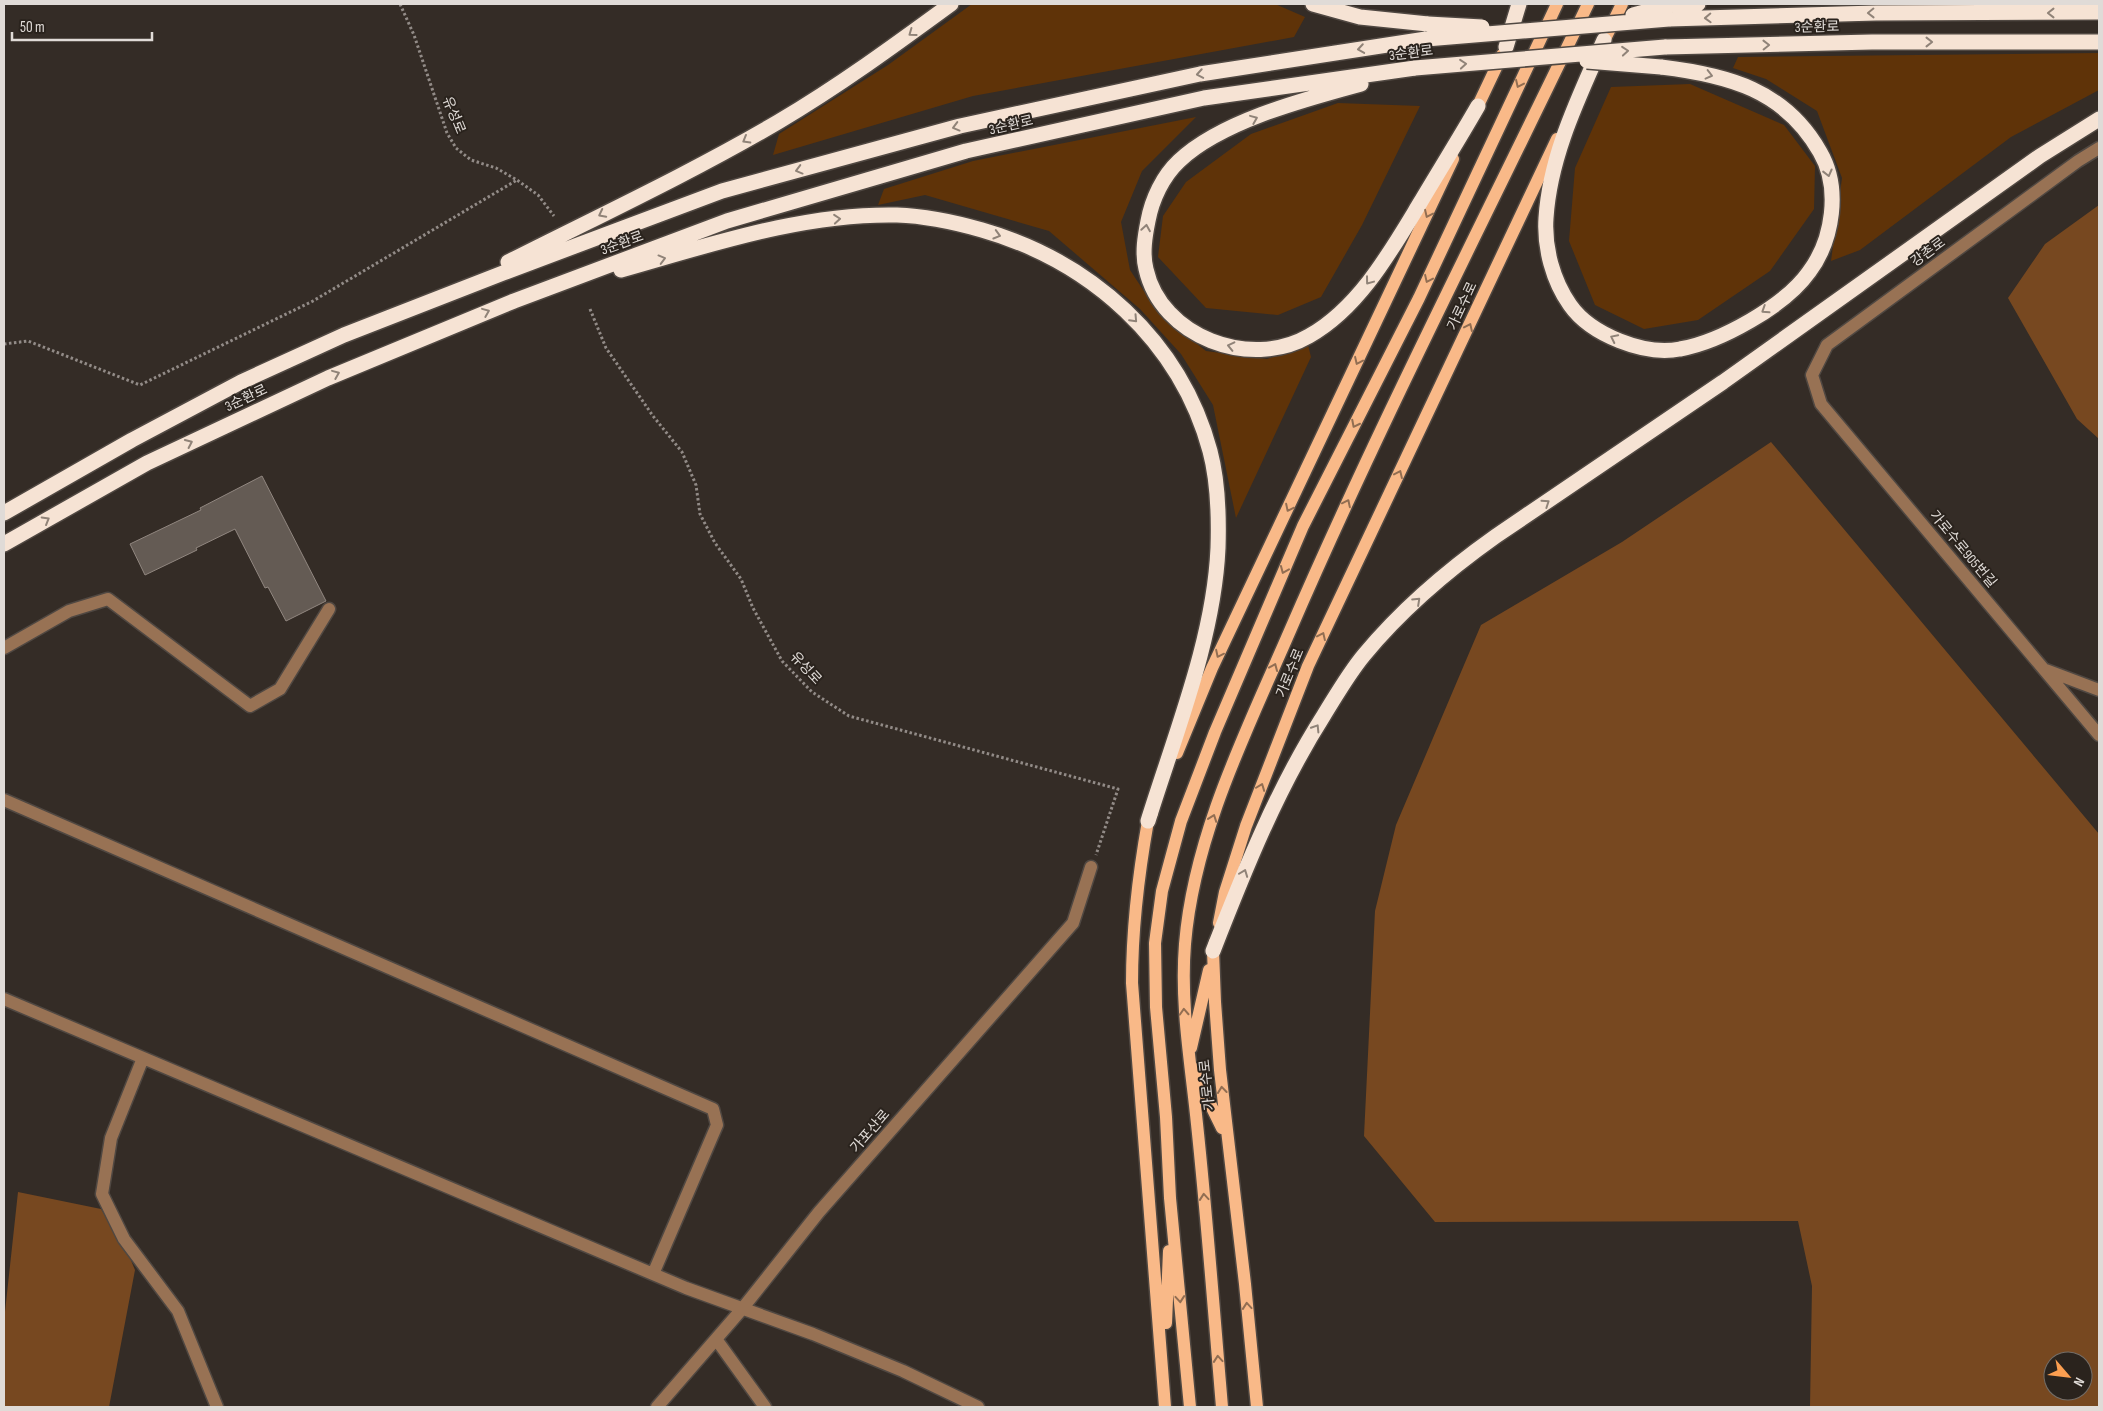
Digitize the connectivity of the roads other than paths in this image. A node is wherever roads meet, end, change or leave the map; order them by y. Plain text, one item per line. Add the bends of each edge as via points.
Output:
1 (951, 4) edge
2 (1313, 4) edge
3 (1519, 4) edge
4 (1526, 4) edge
5 (1557, 4) edge
6 (1588, 4) edge
7 (1622, 4) edge
8 (1698, 4) edge
9 (1670, 12) junction
10 (2099, 12) edge
11 (1539, 35) junction
12 (1604, 40) junction
13 (2099, 42) edge
14 (1506, 47) junction
15 (1544, 57) junction
16 (1415, 68) junction
17 (1478, 106) junction
18 (2099, 119) edge
19 (2099, 148) edge
20 (514, 301) junction
21 (430, 302) junction
22 (1822, 404) joint
23 (4, 513) edge
24 (4, 544) edge
25 (329, 610) dead end
26 (4, 648) edge
27 (2044, 669) junction
28 (2099, 690) edge
29 (2099, 735) edge
30 (4, 800) edge
31 (1148, 821) junction
32 (1092, 867) road end
33 (1213, 951) junction
34 (4, 999) edge
35 (143, 1058) junction
36 (1189, 1060) junction
37 (1227, 1138) junction
38 (1170, 1198) junction
39 (653, 1274) junction
40 (742, 1309) junction
41 (716, 1339) junction
42 (1164, 1383) junction
43 (217, 1407) edge
44 (657, 1407) edge
45 (765, 1407) edge
46 (978, 1407) edge
47 (1156, 1407) edge
48 (1166, 1407) edge
49 (1190, 1407) edge
50 (1222, 1407) edge
51 (1257, 1407) edge

1 -> 21 highway via 859,71 735,147
2 - 11 highway, bridge via 1360,17
3 - 14 highway
4 - 14 main road
5 - 11 main road
36 -> 6 main road, 가로수로 via 1184,1011 1185,945 1192,895 1206,838 1240,746 1329,540
7 - 12 main road, 가로수로
8 - 9 highway
10 -> 9 highway, 3순환로
9 - 11 highway, 3순환로, bridge
11 -> 21 highway, 3순환로, bridge via 1426,39 1200,74 960,126 722,191
11 -> 38 main road via 1419,298 1303,526 1215,732 1181,821 1162,891 1155,943 1156,1007
15 -> 12 highway, bridge via 1661,67 1729,81 1773,99 1789,111 1804,126 1822,155 1832,197 1821,252 1810,272 1793,290 1732,331 1699,344 1670,351 1633,345 1590,324 1571,306 1557,281 1550,259 1546,218 1556,159 1569,121
33 -> 12 main road, 가로수로 via 1246,826 1308,666
15 -> 13 highway, 3순환로, bridge via 1665,47 1872,42
14 - 17 main road
16 -> 15 highway, 3순환로, bridge
17 -> 16 highway via 1372,277 1346,307 1309,336 1275,347 1246,349 1203,338 1174,318 1151,284 1145,267 1144,243 1154,200 1178,162 1206,140 1268,113
16 - 20 highway, 3순환로 via 1204,98 966,152 727,221
17 -> 31 main road via 1212,668
33 -> 18 highway via 1252,852 1309,739 1364,656 1419,599 1496,536 1723,382 2040,156
19 - 22 street, 강촌로 via 1827,345 1812,375
24 -> 20 highway, 3순환로 via 147,463 328,378
20 -> 31 highway via 790,226 829,219 897,215 929,217 1017,240 1074,270 1105,292 1145,331 1188,395 1210,452 1217,503 1218,553 1210,613
21 - 23 highway, 3순환로 via 344,335 241,382
22 - 27 street, 가로수로905번길
25 - 26 street via 280,689 250,706 108,599 69,611
27 - 28 street
27 - 29 street, 가로수로905번길
30 - 39 street via 713,1109 718,1125
31 - 42 main road via 1137,880 1132,983
32 - 40 street, 가포산로 via 1072,923 819,1212
33 - 36 main road
37 -> 33 main road, 가로수로
34 - 35 street
35 - 39 street
35 - 43 street via 111,1138 102,1194 124,1239 178,1310
36 - 37 main road
50 -> 36 main road, 가로수로
51 -> 37 main road, 가로수로
38 - 42 main road
38 -> 49 main road
39 - 40 street
40 - 41 street, 가포산로
40 - 46 street via 903,1371
41 - 44 street, 가포산로
41 - 45 street
42 - 47 main road
42 - 48 main road

